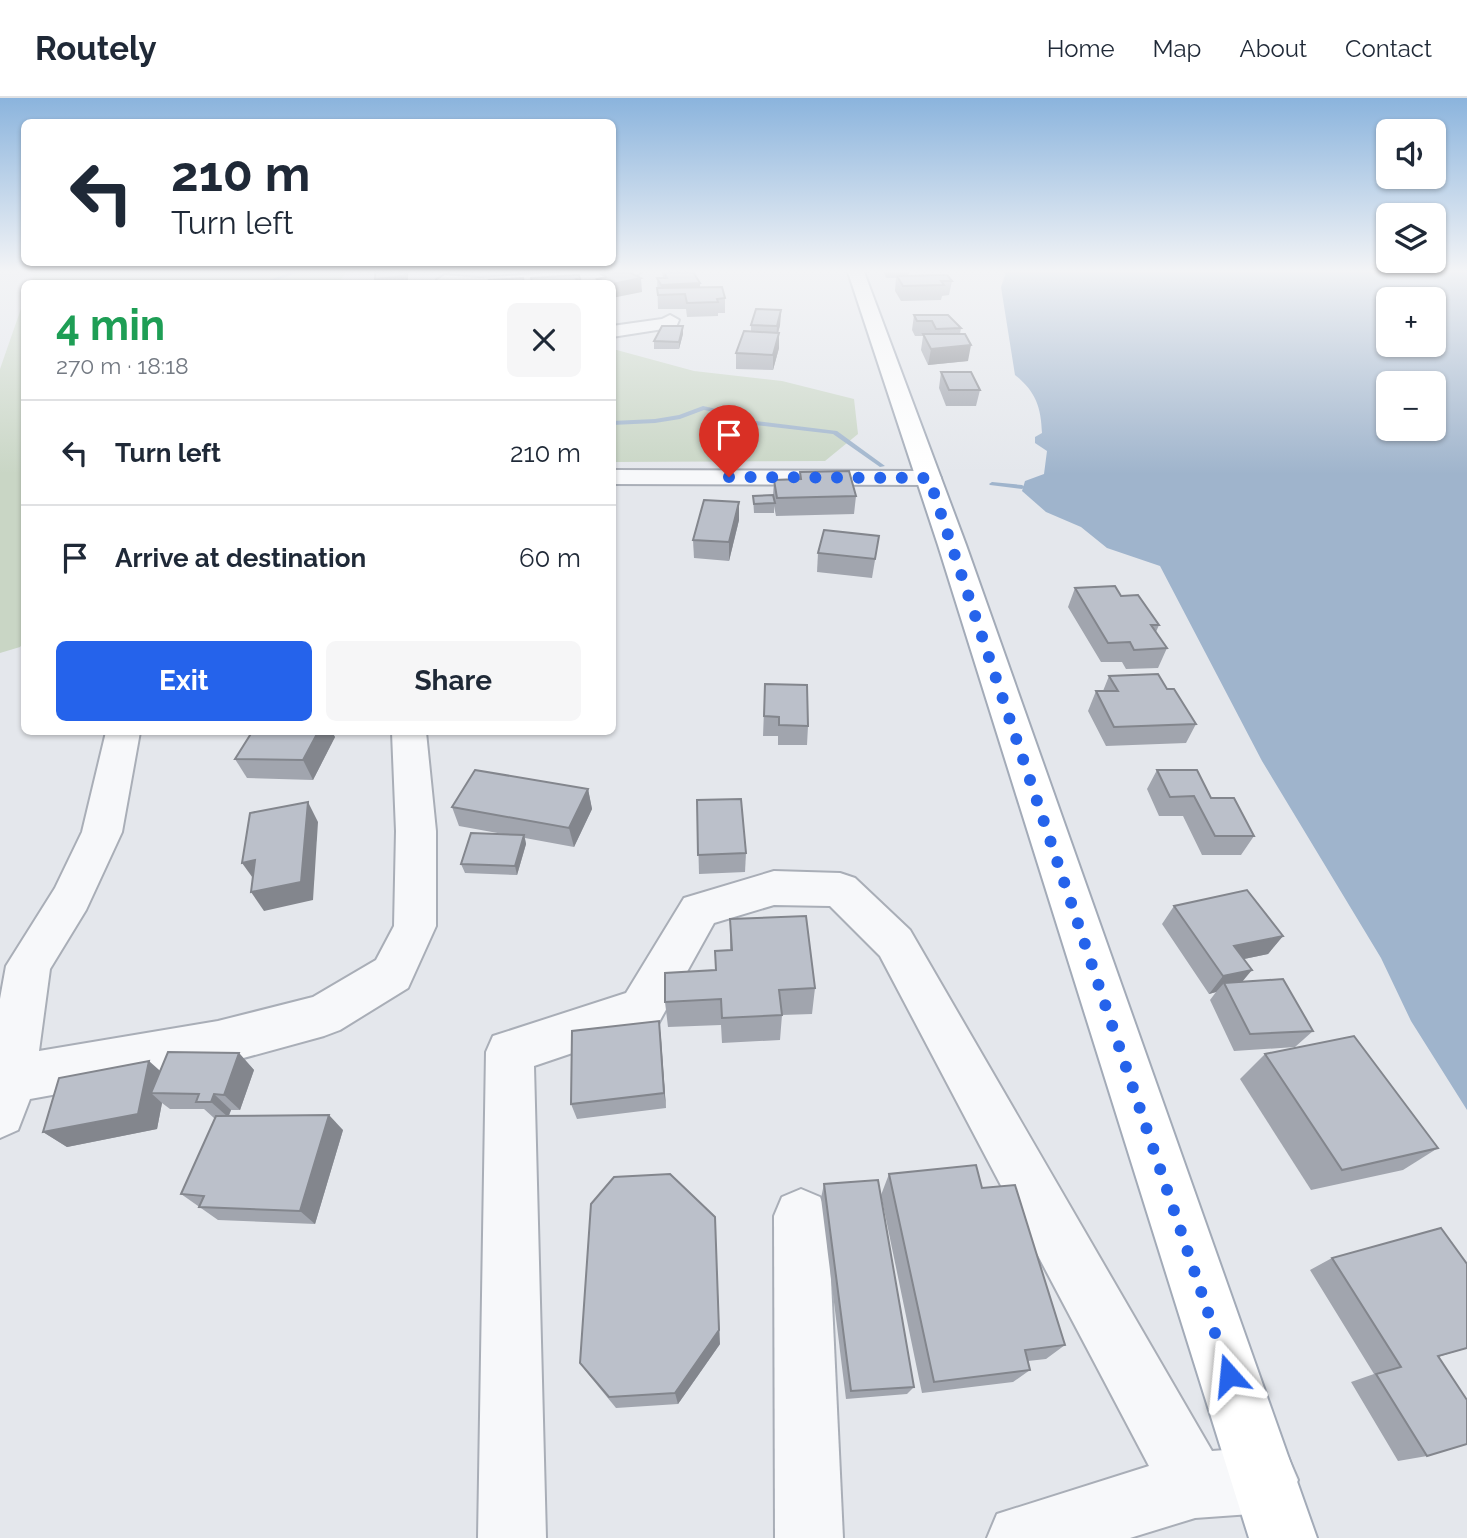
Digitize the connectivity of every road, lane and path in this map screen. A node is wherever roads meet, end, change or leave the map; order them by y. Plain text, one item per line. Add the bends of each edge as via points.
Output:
1 (880, 339) edge
2 (616, 477) edge
3 (929, 478) junction
4 (122, 735) edge
5 (409, 735) edge
6 (5, 1096) edge
7 (801, 1216) dead end
8 (1195, 1485) junction
9 (1274, 1509) edge
10 (512, 1538) edge
11 (809, 1538) edge
12 (1021, 1538) edge

1 - 3 main road
2 - 3 street
3 - 9 main road
4 - 6 street via 102,832 71,898 28,965
5 - 6 street via 416,831 415,926 392,974 324,1015
7 - 11 street
8 - 9 street
8 - 10 street via 895,943 840,890 774,888 699,910 642,1009 510,1052
8 - 12 street

